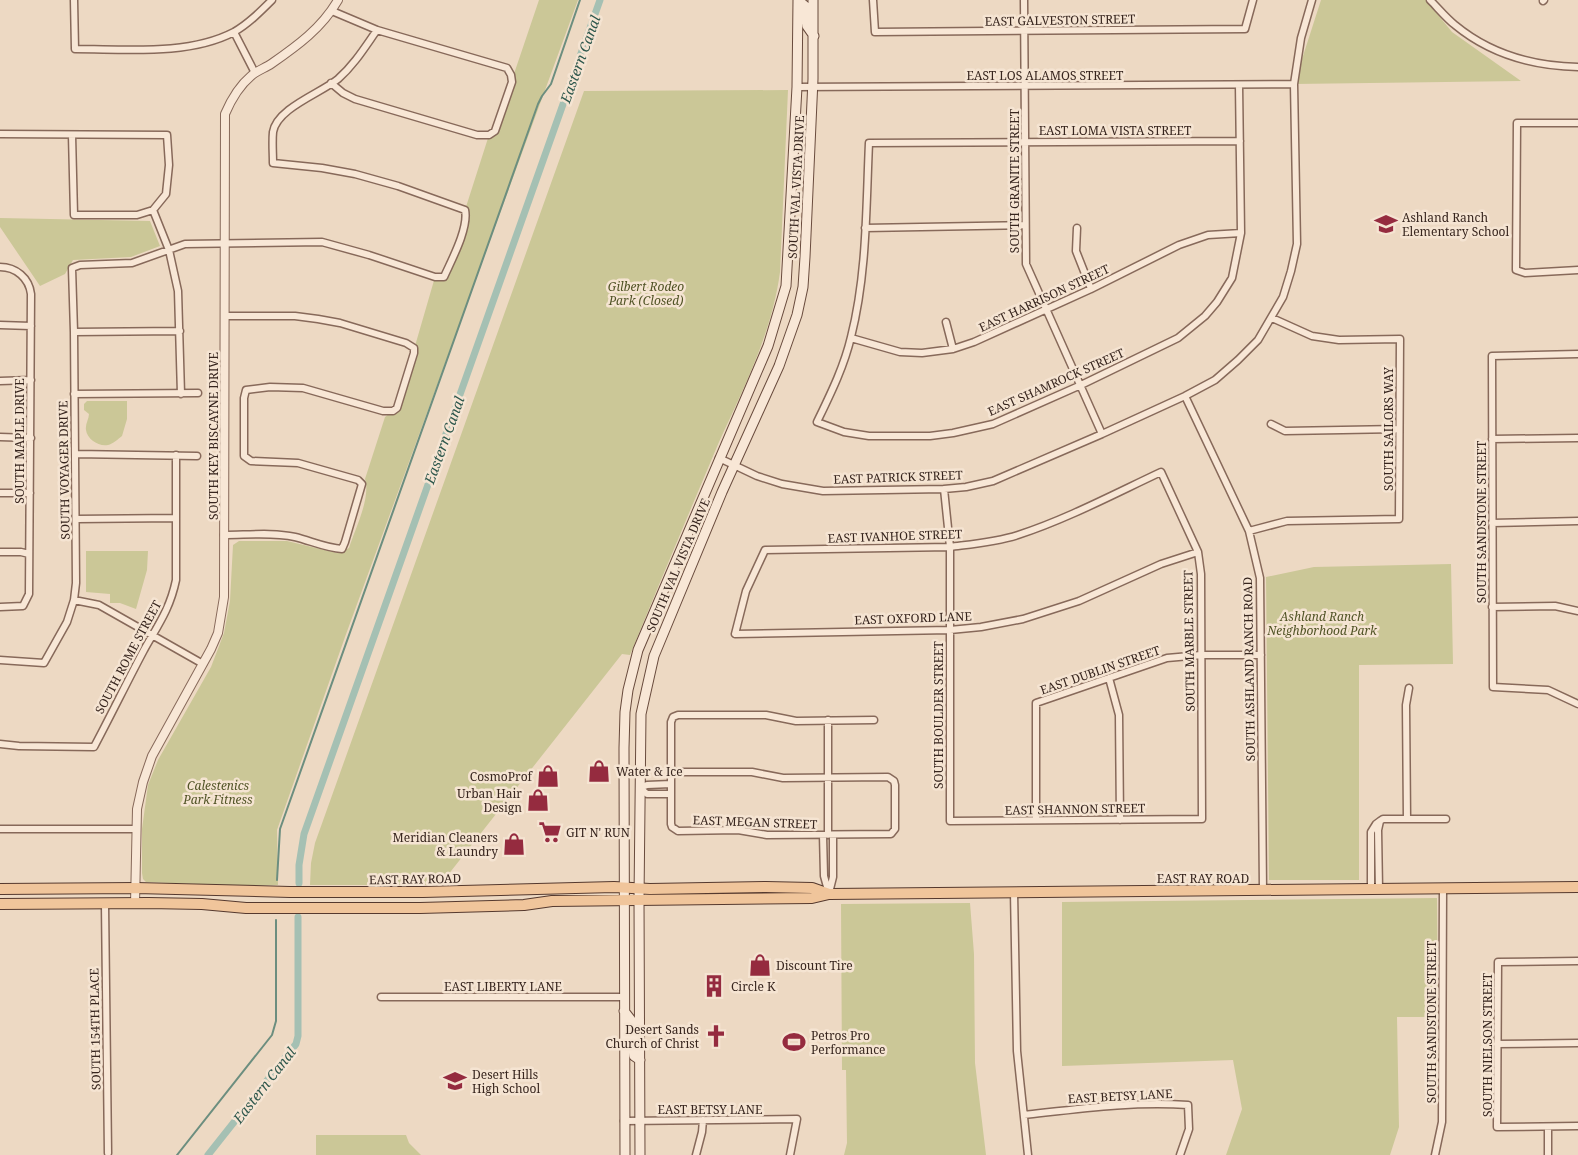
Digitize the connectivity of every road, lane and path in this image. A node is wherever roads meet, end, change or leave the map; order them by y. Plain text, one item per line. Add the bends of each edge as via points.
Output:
1 (74, 0) edge
2 (272, 0) edge
3 (338, 0) edge
4 (798, 0) edge
5 (814, 0) edge
6 (873, 0) edge
7 (1024, 0) edge
8 (1253, 0) edge
9 (1312, 0) edge
10 (1430, 0) edge
11 (332, 11) junction
12 (377, 30) junction
13 (1025, 31) junction
14 (234, 32) junction
15 (814, 36) junction
16 (1578, 67) edge
17 (256, 73) junction
18 (331, 83) junction
19 (1294, 84) junction
20 (1239, 85) junction
21 (797, 87) junction
22 (813, 87) junction
23 (1025, 87) junction
24 (1578, 123) edge
25 (0, 134) edge
26 (72, 135) junction
27 (1240, 141) junction
28 (1026, 142) junction
29 (153, 210) junction
30 (1026, 225) junction
31 (865, 228) junction
32 (1077, 228) dead end
33 (1241, 233) junction
34 (224, 243) junction
35 (169, 250) junction
36 (0, 267) edge
37 (1578, 270) edge
38 (1091, 289) junction
39 (1045, 310) junction
40 (225, 316) junction
41 (1272, 318) junction
42 (946, 322) dead end
43 (0, 326) edge
44 (31, 326) junction
45 (180, 331) junction
46 (74, 332) junction
47 (851, 338) junction
48 (953, 349) junction
49 (1578, 354) edge
50 (0, 380) edge
51 (31, 380) junction
52 (1081, 385) junction
53 (198, 393) dead end
54 (74, 394) junction
55 (181, 394) junction
56 (1185, 396) junction
57 (1271, 424) dead end
58 (1400, 429) junction
59 (1102, 434) junction
60 (0, 438) edge
61 (31, 438) junction
62 (1492, 438) junction
63 (1578, 438) edge
64 (76, 454) junction
65 (176, 456) junction
66 (197, 456) dead end
67 (720, 458) junction
68 (734, 465) junction
69 (1161, 472) joint
70 (944, 489) junction
71 (0, 493) edge
72 (30, 493) junction
73 (77, 518) junction
74 (176, 518) junction
75 (1578, 521) edge
76 (1492, 523) junction
77 (1249, 531) junction
78 (224, 536) junction
79 (950, 547) junction
80 (0, 552) edge
81 (1198, 552) junction
82 (29, 554) junction
83 (74, 600) junction
84 (0, 607) edge
85 (1492, 607) junction
86 (1578, 611) edge
87 (653, 613) junction
88 (668, 618) junction
89 (950, 630) junction
90 (735, 634) joint
91 (152, 636) junction
92 (1201, 655) junction
93 (1261, 655) junction
94 (0, 660) edge
95 (204, 664) junction
96 (1109, 678) junction
97 (1409, 688) dead end
98 (1578, 704) edge
99 (828, 720) junction
100 (874, 720) dead end
101 (0, 744) edge
102 (671, 772) junction
103 (828, 778) junction
104 (671, 784) junction
105 (624, 788) junction
106 (640, 788) junction
107 (671, 794) junction
108 (1202, 819) joint
109 (1407, 819) junction
110 (1446, 819) dead end
111 (1036, 820) junction
112 (1120, 820) junction
113 (950, 821) joint
114 (0, 829) edge
115 (136, 829) junction
116 (828, 835) junction
117 (624, 887) junction
118 (14, 888) junction
119 (136, 888) junction
120 (640, 888) junction
121 (1443, 888) junction
122 (1578, 888) edge
123 (0, 889) edge
124 (1375, 889) junction
125 (1263, 890) junction
126 (469, 891) junction
127 (1014, 892) junction
128 (829, 894) junction
129 (0, 896) edge
130 (624, 900) junction
131 (639, 900) junction
132 (0, 904) edge
133 (105, 904) junction
134 (135, 904) junction
135 (420, 908) junction
136 (1578, 962) edge
137 (382, 997) dead end
138 (624, 997) junction
139 (624, 1011) junction
140 (1578, 1043) edge
141 (1497, 1044) junction
142 (640, 1060) junction
143 (1024, 1116) junction
144 (624, 1120) junction
145 (703, 1120) junction
146 (640, 1121) junction
147 (1578, 1126) edge
148 (1548, 1127) junction
149 (108, 1153) dead end
150 (625, 1155) edge
151 (640, 1155) edge
152 (696, 1155) edge
153 (790, 1155) edge
154 (1028, 1155) edge
155 (1180, 1155) edge
156 (1435, 1155) edge
157 (1548, 1155) edge

1 - 14 street via 75,48 176,48 211,41
2 - 14 street
3 - 11 street, SOUTH KEY BISCAYNE DRIVE
4 - 15 main road via 805,6 807,26
4 - 21 main road, SOUTH VAL VISTA DRIVE
5 - 15 main road, SOUTH VAL VISTA DRIVE
6 - 13 street, EAST GALVESTON STREET via 875,32
7 - 13 street, SOUTH GRANITE STREET
8 - 13 street, EAST GALVESTON STREET via 1245,29
9 - 19 street via 1301,38
10 - 16 street via 1454,25 1489,48 1526,61
11 - 12 street
11 - 17 street, SOUTH KEY BISCAYNE DRIVE via 314,32
12 - 18 street via 358,58
12 - 18 street via 507,68 512,82 495,131 477,135 355,99
13 - 23 street, SOUTH GRANITE STREET
14 - 17 street
15 - 22 main road, SOUTH VAL VISTA DRIVE
17 - 34 street, SOUTH KEY BISCAYNE DRIVE via 236,92 225,114
18 - 34 street via 280,119 274,131 273,163 355,174 465,210 462,232 444,278 322,242
19 - 20 street, EAST LOS ALAMOS STREET
19 - 41 street via 1297,244 1283,297
20 - 23 street, EAST LOS ALAMOS STREET
20 - 27 street
21 - 22 street, EAST LOS ALAMOS STREET
21 - 67 main road, SOUTH VAL VISTA DRIVE via 786,286 768,346
22 - 23 street, EAST LOS ALAMOS STREET
22 - 68 main road, SOUTH VAL VISTA DRIVE via 806,257 801,296 779,366
23 - 28 street, SOUTH GRANITE STREET
24 - 37 street via 1517,123 1516,270 1525,273
25 - 26 street
26 - 29 street via 74,215 137,215
26 - 29 street via 167,135 169,165 166,194
27 - 28 street, EAST LOMA VISTA STREET
27 - 33 street
28 - 30 street, SOUTH GRANITE STREET
28 - 31 street, EAST LOMA VISTA STREET via 869,143
29 - 35 street
30 - 31 street
30 - 39 street, SOUTH GRANITE STREET via 1026,264
31 - 47 street via 861,286
32 - 38 street via 1076,251
33 - 38 street, EAST HARRISON STREET via 1208,235 1178,245
33 - 52 street, EAST SHAMROCK STREET via 1232,278 1205,316 1178,338
34 - 35 street via 185,244
34 - 40 street, SOUTH KEY BISCAYNE DRIVE
35 - 45 street via 178,291
35 - 46 street, SOUTH VOYAGER DRIVE via 132,263 72,268
36 - 44 street, SOUTH MAPLE DRIVE via 13,268 30,287
38 - 39 street, EAST HARRISON STREET
39 - 48 street, EAST HARRISON STREET
39 - 52 street, SOUTH GRANITE STREET
40 - 78 street, SOUTH KEY BISCAYNE DRIVE
40 - 78 street via 294,316 340,323 406,343 414,348 414,353 397,408 393,411 302,388 246,390 244,456 251,461 298,463 358,480 362,484 342,548 294,537
41 - 56 street via 1258,340 1238,360 1215,380
41 - 58 street, SOUTH SAILORS WAY via 1312,336 1340,340 1400,339
42 - 48 street
43 - 44 street
44 - 51 street, SOUTH MAPLE DRIVE
45 - 46 street
45 - 55 street
46 - 54 street, SOUTH VOYAGER DRIVE
47 - 48 street, EAST HARRISON STREET via 900,352
47 - 52 street, EAST SHAMROCK STREET via 838,378 817,422 844,432 868,436 953,433 1007,419
49 - 62 street, SOUTH SANDSTONE STREET via 1492,356
50 - 51 street
51 - 61 street, SOUTH MAPLE DRIVE
52 - 59 street, SOUTH GRANITE STREET
53 - 55 street
54 - 55 street
54 - 64 street, SOUTH VOYAGER DRIVE
56 - 59 street, EAST PATRICK STREET
56 - 77 street, SOUTH ASHLAND RANCH ROAD
57 - 58 street via 1286,430
58 - 77 street, SOUTH SAILORS WAY via 1399,519 1287,521
59 - 70 street, EAST PATRICK STREET via 993,481
60 - 61 street
61 - 72 street, SOUTH MAPLE DRIVE
62 - 63 street
62 - 76 street, SOUTH SANDSTONE STREET
64 - 65 street
64 - 73 street, SOUTH VOYAGER DRIVE
65 - 66 street
65 - 74 street, SOUTH ROME STREET
67 - 68 street, EAST PATRICK STREET
67 - 87 main road, SOUTH VAL VISTA DRIVE
68 - 70 street, EAST PATRICK STREET via 782,484 823,491
68 - 88 main road, SOUTH VAL VISTA DRIVE
69 - 79 street, EAST IVANHOE STREET via 1054,522 979,544
69 - 81 street, SOUTH MARBLE STREET
70 - 79 street, SOUTH BOULDER STREET
71 - 72 street
72 - 82 street, SOUTH MAPLE DRIVE
73 - 74 street
73 - 83 street, SOUTH VOYAGER DRIVE
74 - 91 street, SOUTH ROME STREET via 176,580 168,610
75 - 76 street
76 - 85 street, SOUTH SANDSTONE STREET
77 - 93 street, SOUTH ASHLAND RANCH ROAD via 1260,578
78 - 95 street, SOUTH KEY BISCAYNE DRIVE via 221,618
79 - 89 street, SOUTH BOULDER STREET
79 - 90 street, EAST IVANHOE STREET via 765,550 746,592
80 - 82 street
81 - 89 street, EAST OXFORD LANE via 1161,564 1079,601 1023,619
81 - 92 street, SOUTH MARBLE STREET
82 - 84 street, SOUTH MAPLE DRIVE via 29,594 23,606
83 - 91 street via 99,605
83 - 94 street, SOUTH VOYAGER DRIVE via 67,622 44,663
85 - 86 street via 1554,606
85 - 98 street, SOUTH SANDSTONE STREET via 1493,687 1548,690
87 - 88 main road
87 - 105 main road, SOUTH VAL VISTA DRIVE via 638,650 628,690
88 - 106 main road, SOUTH VAL VISTA DRIVE via 644,693
89 - 90 street, EAST OXFORD LANE
89 - 113 street, SOUTH BOULDER STREET
91 - 95 street
91 - 101 street, SOUTH ROME STREET via 94,747
92 - 93 street, EAST DUBLIN STREET
92 - 96 street, EAST DUBLIN STREET via 1167,658
92 - 108 street, SOUTH MARBLE STREET
93 - 125 street, SOUTH ASHLAND RANCH ROAD
95 - 115 street, SOUTH KEY BISCAYNE DRIVE via 152,756 138,803
96 - 111 street, EAST DUBLIN STREET via 1036,703
96 - 112 street via 1119,715
97 - 109 street via 1406,705
99 - 100 street
99 - 102 street via 796,720 766,715 673,716
99 - 103 street
102 - 103 street via 752,772 783,778
102 - 104 street
103 - 116 street
103 - 116 street, EAST MEGAN STREET via 888,777 895,785 893,832 888,835
104 - 106 street via 647,784
104 - 107 street
105 - 106 main road
105 - 117 main road, SOUTH VAL VISTA DRIVE
106 - 107 street via 647,794
106 - 120 main road, SOUTH VAL VISTA DRIVE
107 - 116 street, EAST MEGAN STREET via 671,824 678,830 738,830 767,836
108 - 112 street, EAST SHANNON STREET
109 - 110 street
109 - 124 street via 1380,821 1375,852
111 - 112 street, EAST SHANNON STREET
111 - 113 street, EAST SHANNON STREET
114 - 115 street
115 - 119 street, SOUTH KEY BISCAYNE DRIVE
116 - 128 street via 824,876
117 - 120 main road, EAST RAY ROAD
117 - 126 main road, EAST RAY ROAD
117 - 130 main road, SOUTH VAL VISTA DRIVE
118 - 119 main road, EAST RAY ROAD
118 - 123 main road, EAST RAY ROAD
118 - 129 main road
119 - 126 main road, EAST RAY ROAD via 290,892
119 - 134 street, SOUTH KEY BISCAYNE DRIVE
120 - 128 main road, EAST RAY ROAD via 812,888
120 - 131 main road, SOUTH VAL VISTA DRIVE
121 - 122 main road, EAST RAY ROAD
121 - 124 main road, EAST RAY ROAD
121 - 156 street, SOUTH SANDSTONE STREET via 1442,1122
124 - 125 main road, EAST RAY ROAD
125 - 127 main road, EAST RAY ROAD
126 - 135 main road via 460,900 433,900
127 - 128 main road, EAST RAY ROAD
127 - 143 street via 1017,1051
128 - 131 main road, EAST RAY ROAD via 812,898
130 - 131 main road, EAST RAY ROAD
130 - 135 main road, EAST RAY ROAD
130 - 138 main road, SOUTH VAL VISTA DRIVE
131 - 142 main road, SOUTH VAL VISTA DRIVE
132 - 133 main road, EAST RAY ROAD
133 - 134 main road, EAST RAY ROAD
133 - 149 street, SOUTH 154TH PLACE
134 - 135 main road, EAST RAY ROAD
136 - 141 street, SOUTH NIELSON STREET via 1498,962
137 - 138 street, EAST LIBERTY LANE
138 - 139 main road, SOUTH VAL VISTA DRIVE
139 - 142 main road via 631,1020 634,1056
139 - 144 main road, SOUTH VAL VISTA DRIVE
140 - 141 street
141 - 148 street, SOUTH NIELSON STREET via 1497,1127
142 - 146 main road, SOUTH VAL VISTA DRIVE
143 - 154 street
143 - 155 street, EAST BETSY LANE via 1094,1107 1188,1105 1189,1129
144 - 146 street, EAST BETSY LANE
144 - 150 main road, SOUTH VAL VISTA DRIVE
145 - 146 street, EAST BETSY LANE
145 - 152 street
145 - 153 street, EAST BETSY LANE via 797,1119
146 - 151 main road, SOUTH VAL VISTA DRIVE
147 - 148 street
148 - 157 street

